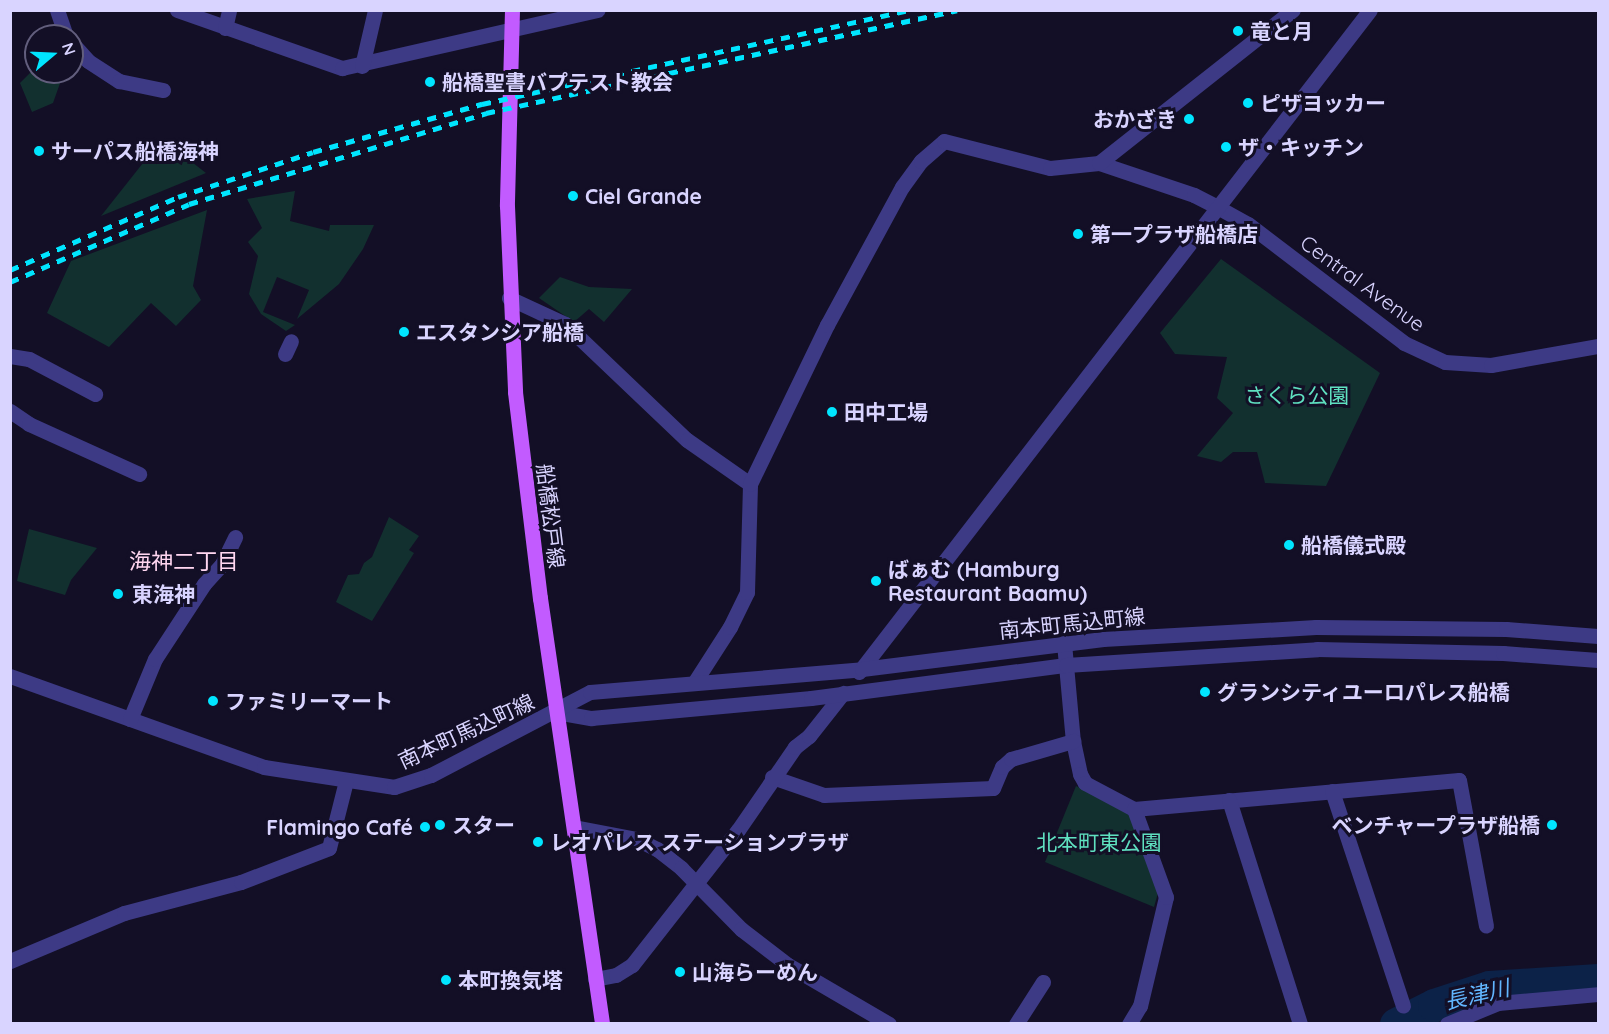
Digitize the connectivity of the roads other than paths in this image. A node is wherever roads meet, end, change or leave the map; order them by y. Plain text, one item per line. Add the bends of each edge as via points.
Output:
1 (177, 10) edge
2 (229, 10) edge
3 (375, 10) edge
4 (512, 10) edge
5 (597, 10) edge
6 (1293, 10) edge
7 (1370, 10) edge
8 (225, 28) junction
9 (511, 31) junction
10 (84, 56) edge
11 (362, 66) junction
12 (163, 90) dead end
13 (1099, 163) junction
14 (1219, 208) junction
15 (509, 298) junction
16 (1599, 346) edge
17 (10, 356) edge
18 (95, 394) dead end
19 (10, 411) edge
20 (139, 474) dead end
21 (750, 484) junction
22 (235, 537) dead end
23 (1316, 627) junction
24 (1506, 628) junction
25 (1599, 636) edge
26 (1064, 643) junction
27 (1317, 649) junction
28 (1503, 653) junction
29 (1599, 660) edge
30 (1066, 665) junction
31 (862, 669) junction
32 (10, 676) edge
33 (694, 683) junction
34 (843, 693) junction
35 (556, 711) junction
36 (130, 719) junction
37 (1072, 741) junction
38 (772, 777) junction
39 (346, 781) junction
40 (1332, 791) junction
41 (1229, 800) junction
42 (1134, 809) junction
43 (574, 827) junction
44 (693, 883) junction
45 (1486, 926) dead end
46 (10, 960) edge
47 (596, 979) junction
48 (1043, 982) dead end
49 (1599, 994) edge
50 (1403, 1006) dead end
51 (1466, 1020) edge
52 (602, 1023) edge
53 (889, 1023) edge
54 (1016, 1023) edge
55 (1129, 1023) edge
56 (1300, 1023) edge
57 (1447, 1023) edge

1 - 8 street
2 - 8 street
3 - 11 street
4 - 9 main road, 船橋松戸線
5 - 9 street
6 - 13 street
7 - 14 street
8 - 11 street via 342,68
9 - 11 street
9 - 15 main road, 船橋松戸線
10 - 12 street via 119,81
13 - 14 street, Central Avenue via 1194,195
13 - 21 street via 1050,168 954,142 944,141 934,147 902,187 875,236
14 - 16 street, Central Avenue via 1248,224 1404,343 1445,362 1491,365
14 - 31 street via 1110,342
15 - 21 street via 565,324 687,440
15 - 35 main road, 船橋松戸線 via 522,456
17 - 18 street via 28,359
19 - 20 street
21 - 33 street via 747,592
22 - 36 street via 222,564 204,584 155,659
23 - 24 street, 南本町馬込町線
23 - 26 street, 南本町馬込町線
23 - 27 street
24 - 25 street, 南本町馬込町線
24 - 28 street
26 - 30 street
26 - 31 street, 南本町馬込町線
27 - 28 street, 南本町馬込町線
27 - 30 street, 南本町馬込町線
28 - 29 street, 南本町馬込町線
30 - 34 street, 南本町馬込町線
30 - 37 street
31 - 33 street, 南本町馬込町線
31 - 34 street
32 - 36 street
33 - 35 street, 南本町馬込町線 via 590,692
34 - 35 street, 南本町馬込町線 via 591,718
34 - 38 street
35 - 39 street, 南本町馬込町線 via 430,775 394,787
35 - 43 main road, 船橋松戸線
36 - 39 street via 264,767
37 - 38 street via 1011,759 1002,767 993,788 824,795
37 - 42 street via 1085,783
38 - 44 street via 738,831
39 - 46 street via 329,848 241,882 124,913
40 - 41 street
40 - 45 street via 1459,780
40 - 50 street
41 - 42 street
41 - 56 street
42 - 55 street via 1166,897 1140,1006
43 - 44 street via 637,839 681,868
43 - 47 main road, 船橋松戸線
44 - 47 street via 632,965 616,975
44 - 53 street via 741,929 788,965
47 - 52 main road, 船橋松戸線
48 - 54 street
49 - 51 street via 1518,999
51 - 57 street

